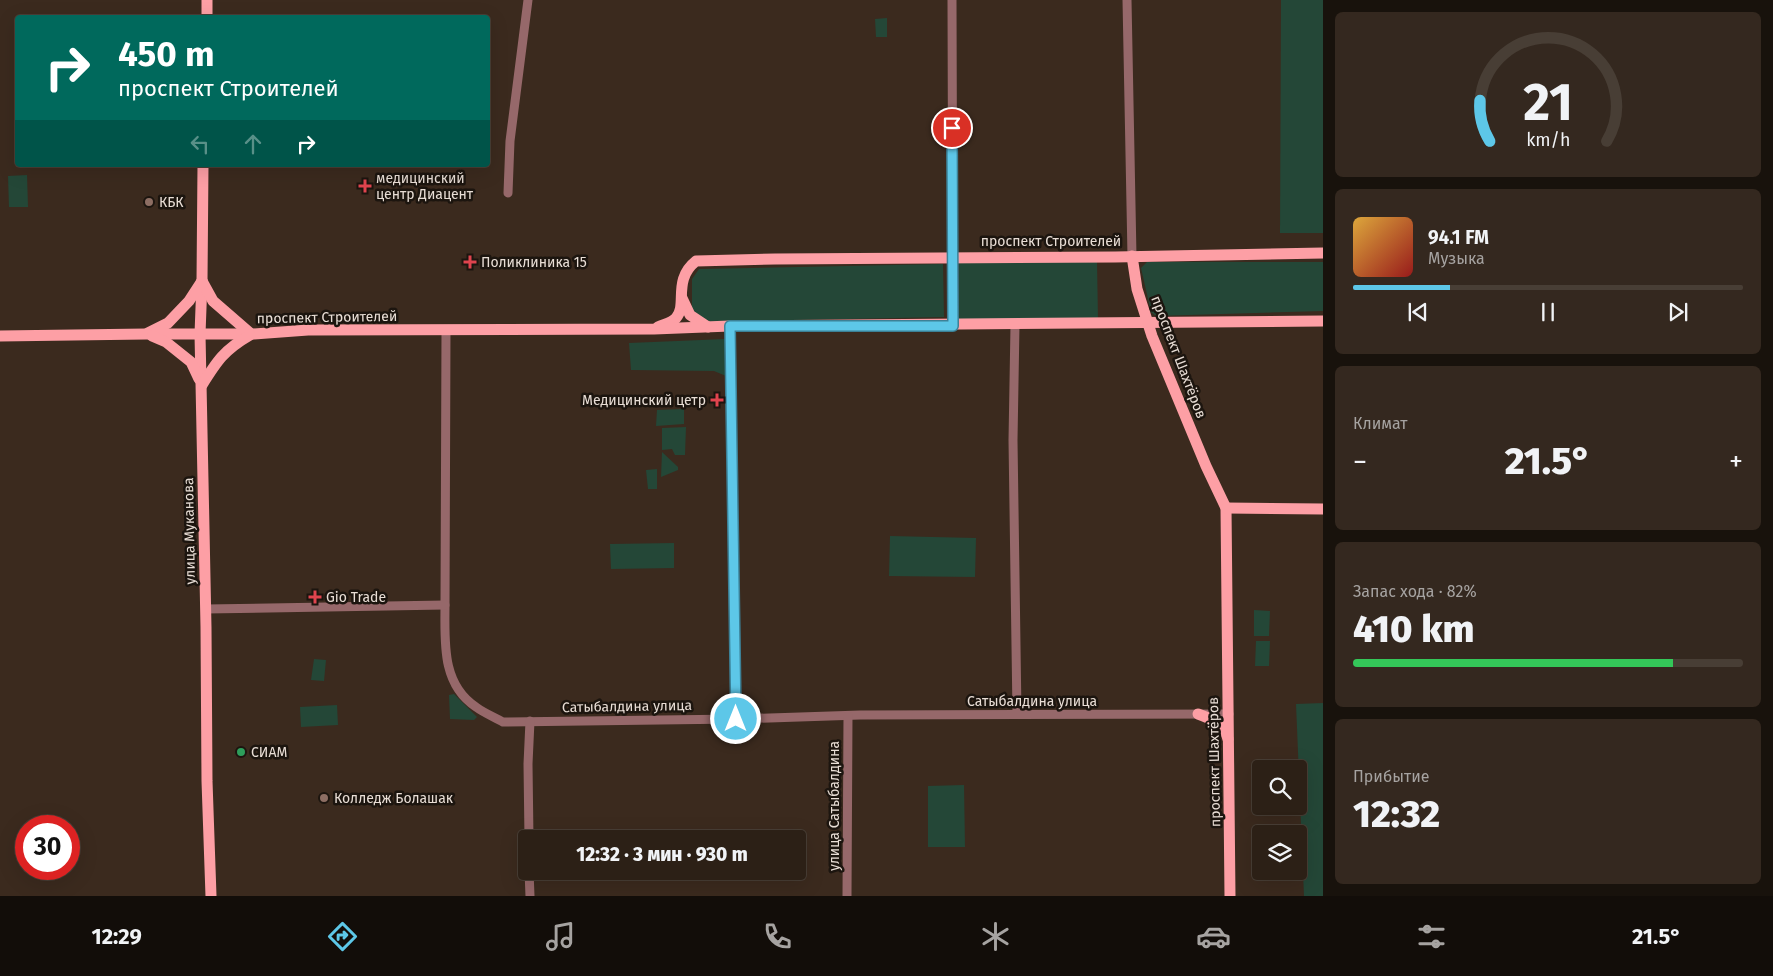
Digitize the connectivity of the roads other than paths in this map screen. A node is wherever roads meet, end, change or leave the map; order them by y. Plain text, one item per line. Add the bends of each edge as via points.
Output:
1 (207, 0) edge
2 (528, 0) edge
3 (952, 0) edge
4 (1127, 0) edge
5 (207, 15) edge
6 (203, 167) edge
7 (508, 192) dead end
8 (1323, 253) edge
9 (953, 256) junction
10 (1132, 256) junction
11 (202, 280) junction
12 (681, 294) junction
13 (1323, 321) edge
14 (1148, 323) junction
15 (1015, 325) junction
16 (730, 326) junction
17 (953, 326) junction
18 (709, 327) junction
19 (654, 329) junction
20 (446, 330) junction
21 (146, 334) junction
22 (200, 334) junction
23 (251, 334) junction
24 (0, 336) edge
25 (202, 385) junction
26 (1226, 508) junction
27 (1323, 510) edge
28 (445, 605) junction
29 (206, 609) junction
30 (1017, 714) junction
31 (1198, 714) junction
32 (1229, 714) junction
33 (848, 716) junction
34 (736, 719) junction
35 (530, 721) junction
36 (1229, 741) junction
37 (529, 830) edge
38 (529, 880) edge
39 (211, 896) edge
40 (530, 896) edge
41 (848, 896) edge
42 (1230, 896) edge

1 - 5 main road
2 - 7 street via 510,141
3 - 9 street
4 - 10 street, проспект Шахтёров
6 - 11 main road, улица Муканова
8 - 10 main road, проспект Строителей
9 - 10 main road, проспект Строителей
9 - 12 main road, проспект Строителей via 696,261 682,282
9 - 17 street
10 - 14 main road, проспект Шахтёров via 1137,290
11 - 21 main road via 189,301 168,323
11 - 22 main road, улица Муканова
11 - 23 main road via 212,301
12 - 18 main road via 690,315
12 - 19 main road, проспект Строителей via 675,319
13 - 14 main road, проспект Строителей
14 - 15 main road, проспект Строителей
14 - 26 main road, проспект Шахтёров
15 - 17 main road, проспект Строителей
15 - 30 street via 1013,440
16 - 17 main road, проспект Строителей
16 - 18 main road, проспект Строителей
16 - 34 street
18 - 19 main road, проспект Строителей
19 - 20 main road, проспект Строителей
20 - 23 main road, проспект Строителей via 308,330
20 - 28 street, Сатыбалдина улица
21 - 22 main road, проспект Строителей
21 - 24 main road, проспект Строителей
21 - 25 main road via 166,342 191,362
22 - 23 main road, проспект Строителей
22 - 25 main road, улица Муканова
23 - 25 main road via 217,360
25 - 29 main road, улица Муканова
26 - 27 main road
26 - 32 main road, проспект Шахтёров
28 - 29 street
28 - 35 street, Сатыбалдина улица via 445,649 448,668 458,689 475,707 503,722
29 - 39 main road, улица Муканова
30 - 31 street, Сатыбалдина улица
30 - 33 street, Сатыбалдина улица
31 - 32 street, Сатыбалдина улица
31 - 36 main road via 1218,724
32 - 36 main road, проспект Шахтёров
33 - 34 street, Сатыбалдина улица
33 - 41 street, улица Сатыбалдина
34 - 35 street, Сатыбалдина улица
35 - 37 street
36 - 42 main road, проспект Шахтёров
38 - 40 street

